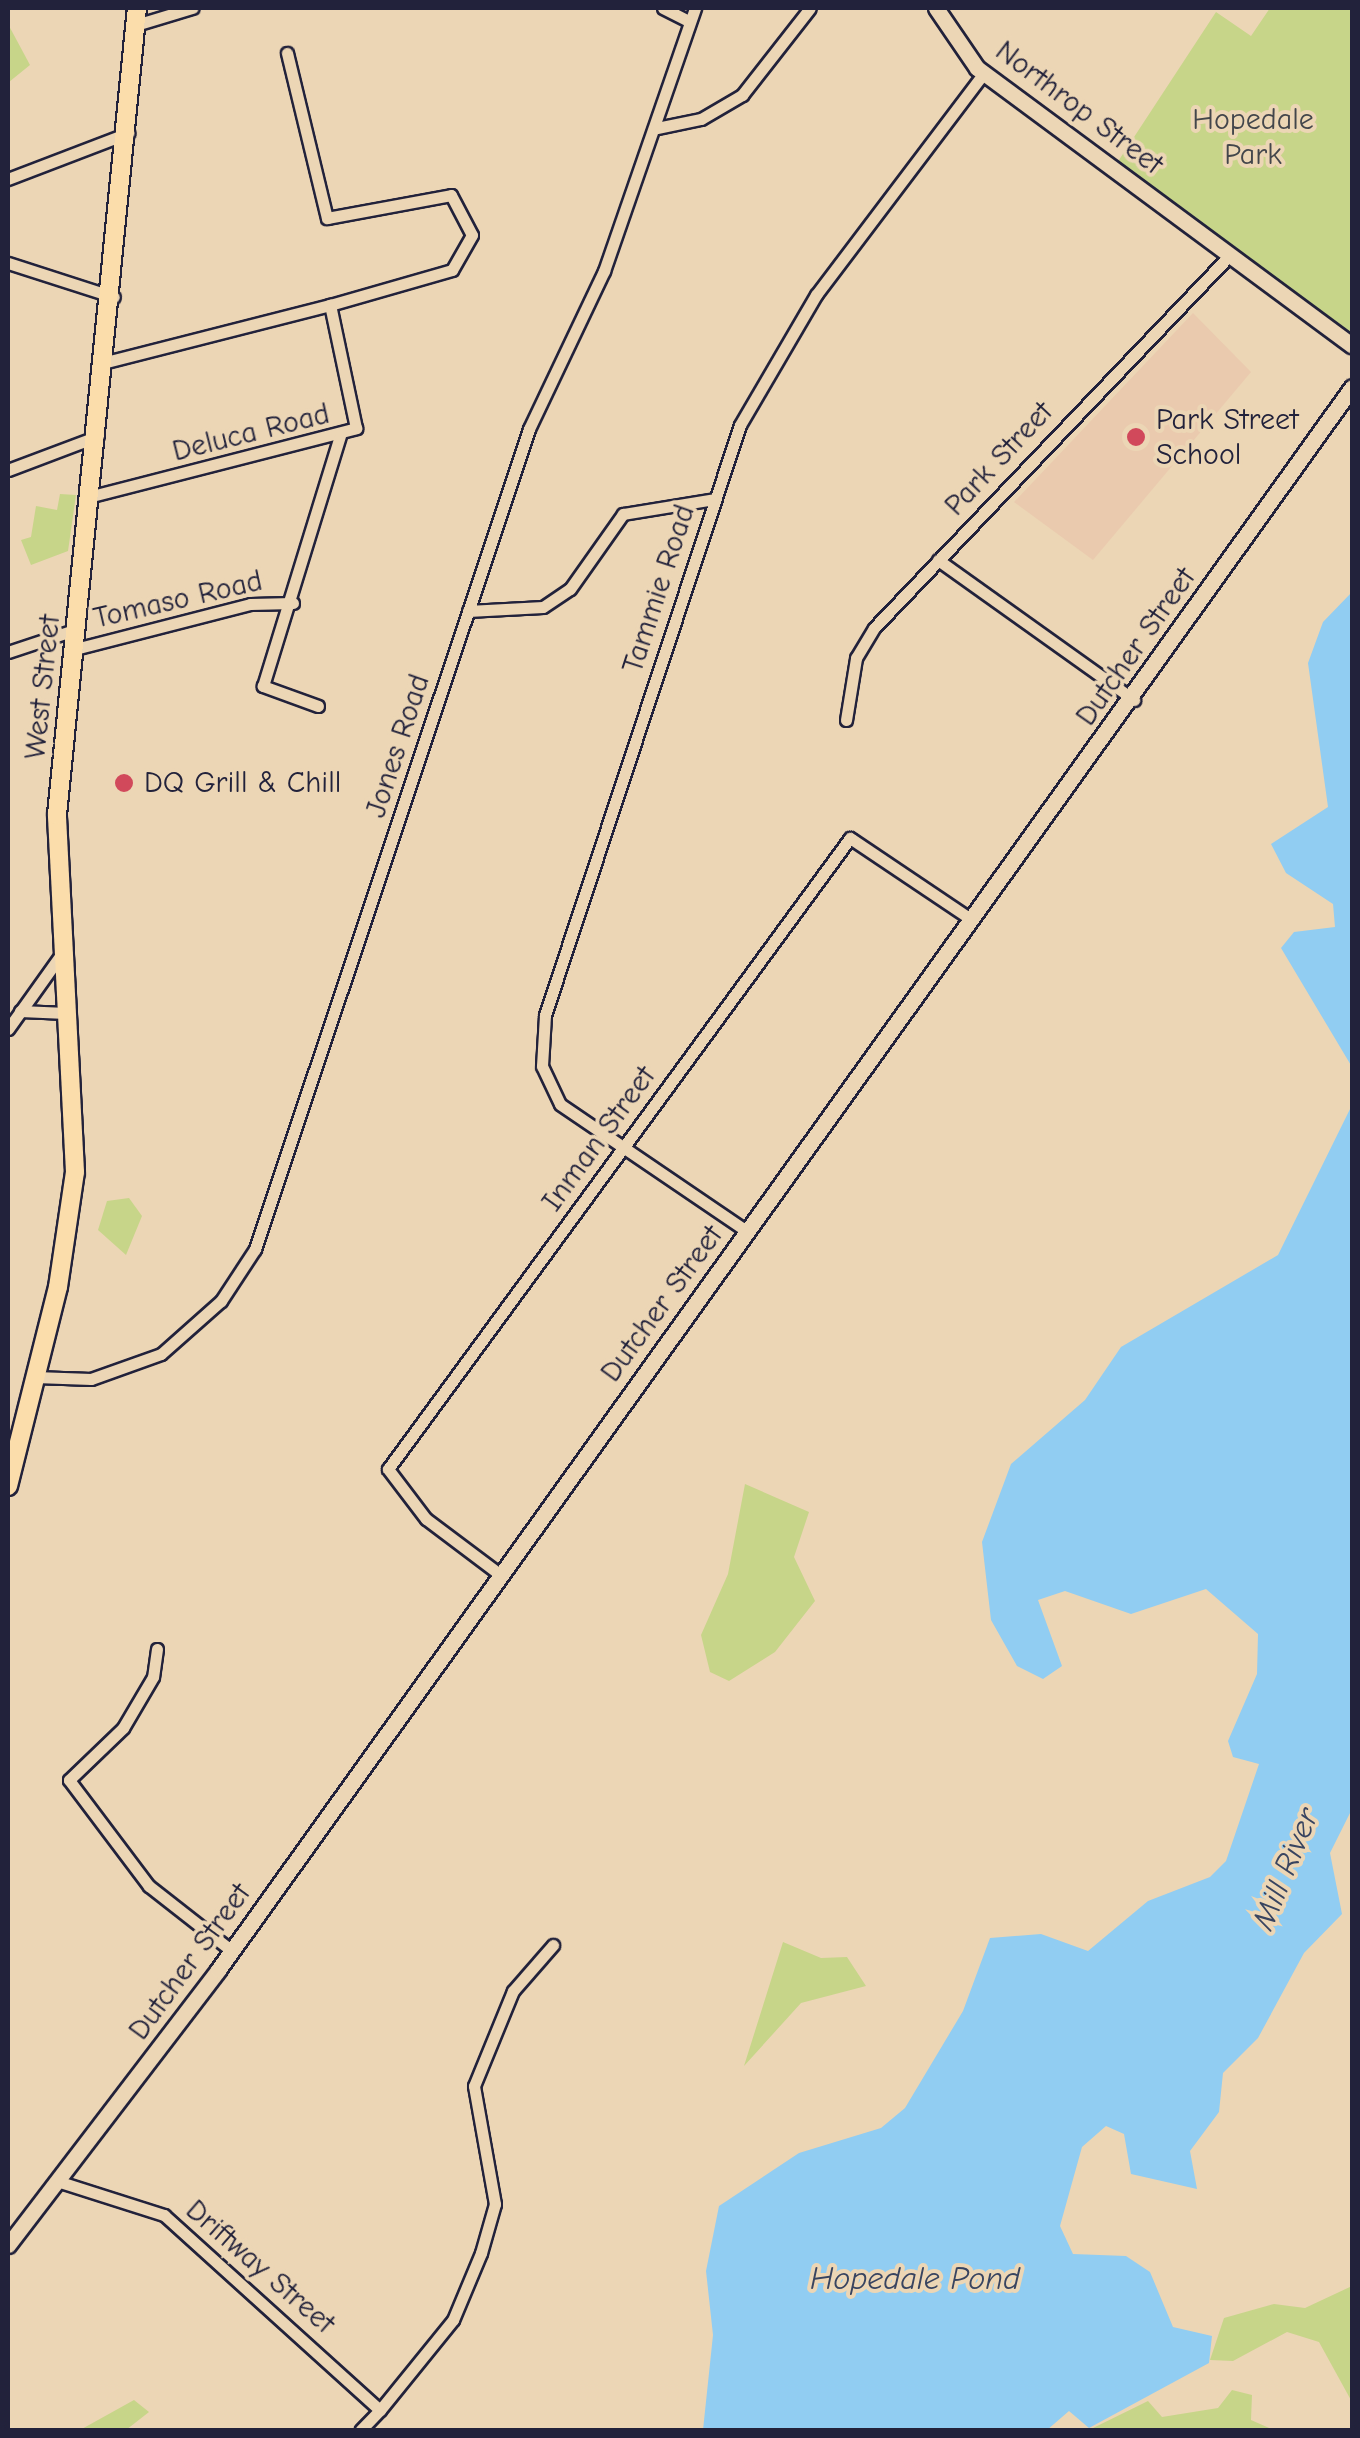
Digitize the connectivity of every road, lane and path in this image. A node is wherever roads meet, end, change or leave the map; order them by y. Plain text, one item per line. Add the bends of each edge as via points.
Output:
1 (192, 8) edge
2 (663, 8) edge
3 (695, 8) edge
4 (810, 8) edge
5 (936, 8) edge
6 (137, 16) edge
7 (690, 22) junction
8 (287, 53) dead end
9 (984, 73) junction
10 (657, 128) junction
11 (128, 133) junction
12 (8, 179) edge
13 (1230, 255) junction
14 (8, 263) edge
15 (114, 297) junction
16 (330, 305) junction
17 (1352, 344) edge
18 (106, 362) junction
19 (1352, 387) edge
20 (98, 436) junction
21 (340, 436) junction
22 (8, 470) edge
23 (92, 496) junction
24 (715, 500) junction
25 (938, 560) junction
26 (293, 602) junction
27 (468, 611) junction
28 (77, 629) junction
29 (74, 649) junction
30 (8, 652) edge
31 (1134, 700) junction
32 (318, 706) dead end
33 (846, 720) dead end
34 (972, 920) junction
35 (60, 956) junction
36 (20, 1010) junction
37 (66, 1012) junction
38 (8, 1029) edge
39 (624, 1146) junction
40 (748, 1232) junction
41 (35, 1377) junction
42 (8, 1486) edge
43 (502, 1576) junction
44 (157, 1649) dead end
45 (553, 1945) dead end
46 (232, 1951) junction
47 (63, 2183) junction
48 (9, 2239) edge
49 (380, 2410) junction
50 (360, 2430) edge

1 - 6 street
2 - 7 street
3 - 7 street, Jones Road
4 - 10 street via 742,96 702,119
5 - 9 street, Northrop Street
6 - 11 main road, West Street
7 - 10 street, Jones Road
8 - 16 street via 328,218 451,195 472,235 452,270
9 - 13 street, Northrop Street
9 - 24 street, Tammie Road via 802,316 740,425
10 - 27 street, Jones Road via 604,271 529,429
11 - 12 street
11 - 15 main road, West Street
13 - 17 street, Northrop Street
13 - 25 street, Park Street
14 - 15 street
15 - 18 main road, West Street
16 - 18 street
16 - 21 street, Deluca Road via 355,404 356,428
18 - 20 main road, West Street
19 - 31 street, Dutcher Street
20 - 22 street
20 - 23 main road, West Street
21 - 23 street, Deluca Road
21 - 26 street, Tomaso Road
23 - 28 main road, West Street
24 - 27 street via 623,514 570,588 543,607
24 - 39 street, Tammie Road via 541,1035 556,1099
25 - 31 street
25 - 33 street, Park Street via 863,642
26 - 29 street, Tomaso Road via 250,604
26 - 32 street, Tomaso Road via 263,686
27 - 41 street, Jones Road via 256,1250 221,1301 161,1354 91,1379
28 - 29 main road, West Street
28 - 30 street
29 - 35 main road, West Street via 58,815
31 - 34 street, Dutcher Street
34 - 39 street, Inman Street via 850,838
34 - 40 street, Dutcher Street
35 - 36 street
35 - 37 main road, West Street
36 - 37 street
36 - 38 street
37 - 41 main road, West Street via 75,1172
39 - 40 street, Tammie Road
39 - 43 street, Inman Street via 388,1469 426,1518
40 - 43 street, Dutcher Street
41 - 42 main road, West Street
43 - 46 street, Dutcher Street
44 - 46 street via 145,1695 95,1764 70,1780 149,1886
45 - 49 street via 514,1991 474,2088 495,2191 481,2253 452,2320
46 - 47 street, Dutcher Street
47 - 48 street, Dutcher Street
47 - 49 street, Driftway Street via 164,2215
49 - 50 street

